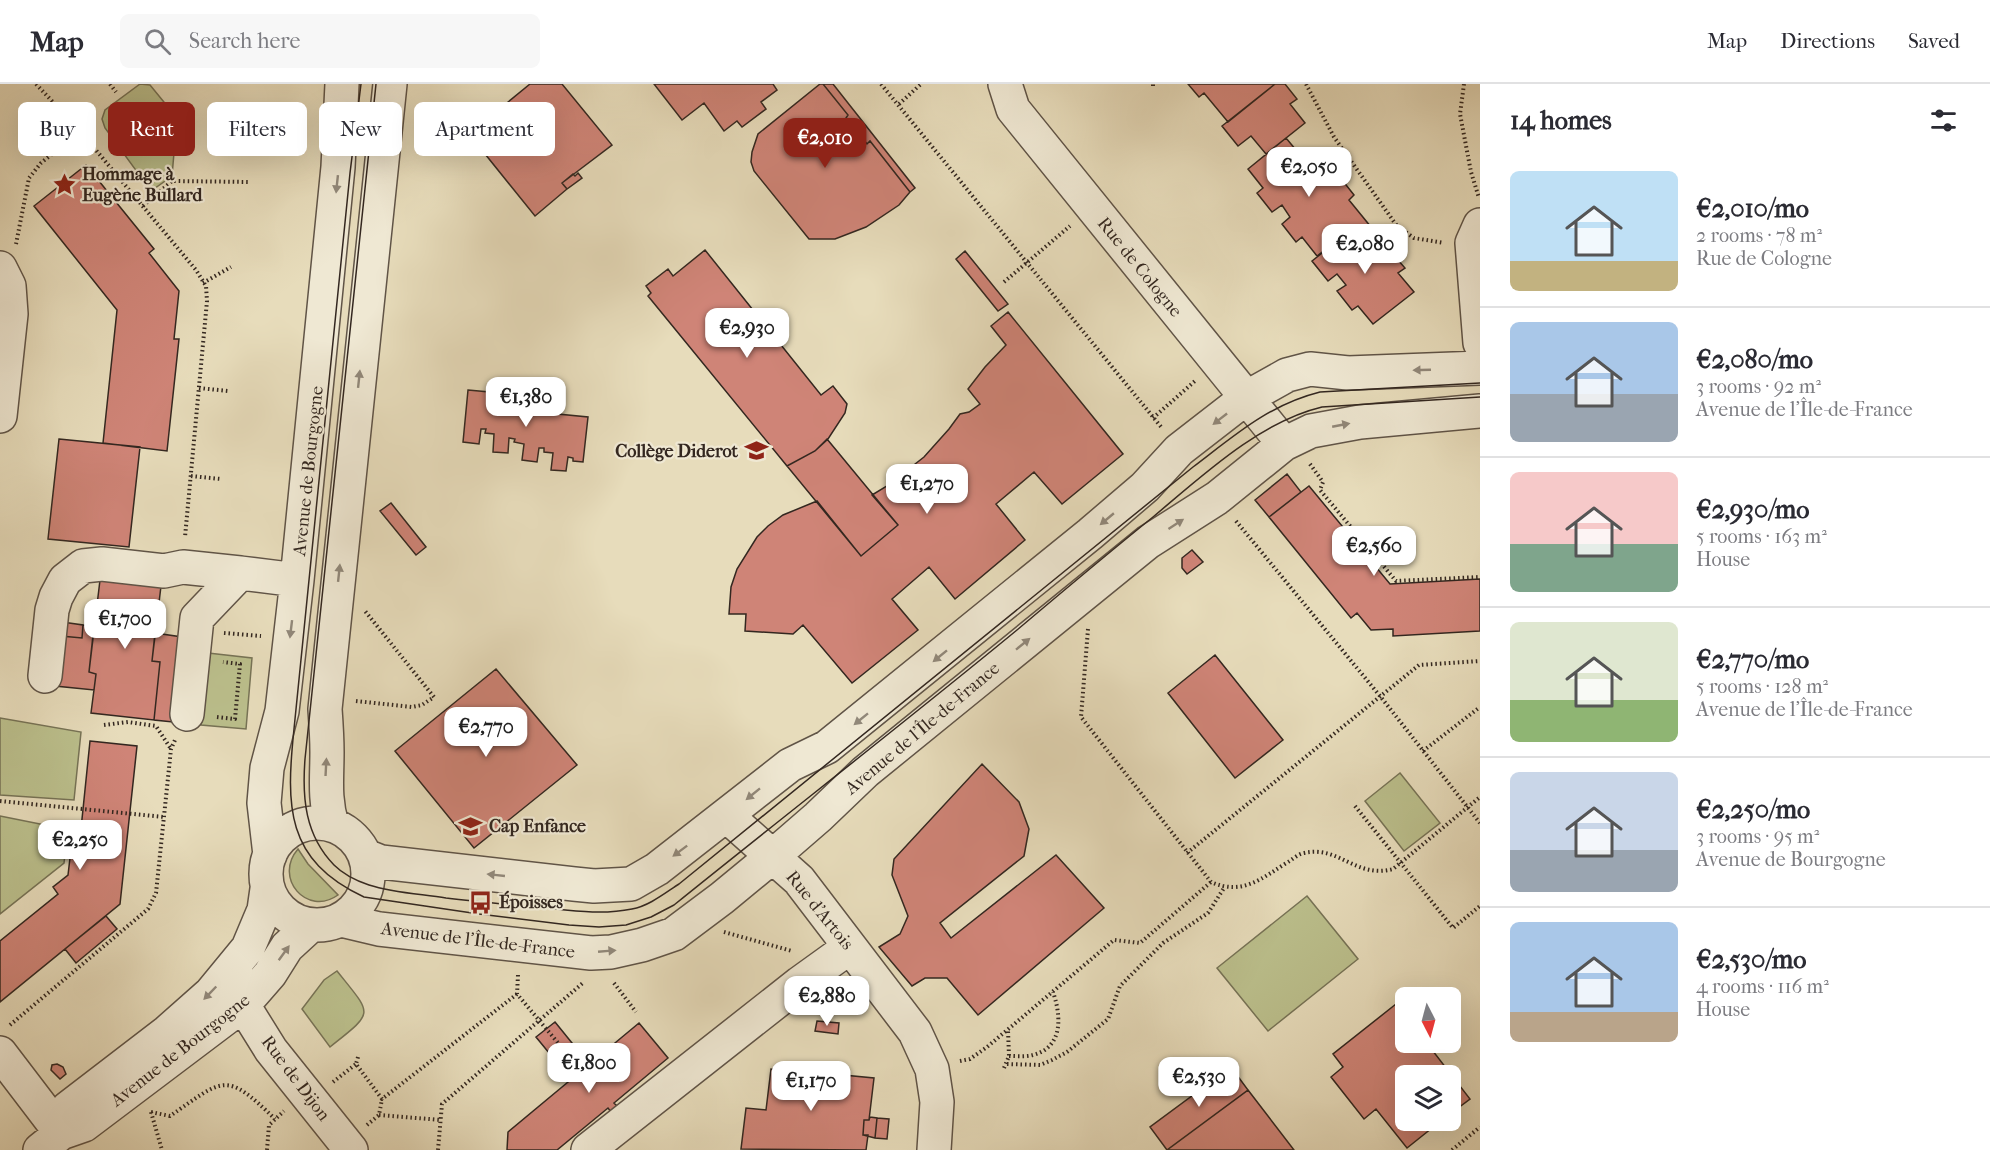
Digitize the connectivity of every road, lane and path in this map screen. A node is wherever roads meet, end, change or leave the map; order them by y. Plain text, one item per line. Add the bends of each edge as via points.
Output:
1 (36, 84) edge
2 (110, 84) edge
3 (342, 84) edge
4 (390, 84) edge
5 (881, 84) edge
6 (921, 84) edge
7 (1005, 84) edge
8 (1306, 84) edge
9 (1464, 84) edge
10 (116, 92) dead end
11 (53, 102) edge
12 (899, 104) junction
13 (96, 150) edge
14 (50, 156) edge
15 (250, 182) dead end
16 (1480, 203) edge
17 (143, 206) junction
18 (1072, 224) dead end
19 (1476, 234) edge
20 (1027, 262) junction
21 (231, 267) dead end
22 (1, 269) edge
23 (1004, 282) dead end
24 (203, 283) junction
25 (1479, 343) edge
26 (1480, 368) edge
27 (1196, 380) dead end
28 (199, 388) junction
29 (228, 391) dead end
30 (1246, 399) junction
31 (1480, 411) edge
32 (0, 416) edge
33 (1153, 418) junction
34 (1165, 432) dead end
35 (1284, 444) junction
36 (191, 476) junction
37 (220, 479) dead end
38 (1323, 482) dead end
39 (1245, 532) dead end
40 (183, 567) junction
41 (240, 573) junction
42 (1480, 577) edge
43 (338, 578) junction
44 (297, 580) junction
45 (1089, 622) dead end
46 (196, 631) junction
47 (262, 636) dead end
48 (1480, 661) edge
49 (45, 676) dead end
50 (1380, 696) junction
51 (370, 702) dead end
52 (1480, 707) edge
53 (187, 714) joint
54 (104, 725) dead end
55 (171, 749) junction
56 (1424, 751) junction
57 (1480, 797) edge
58 (0, 801) edge
59 (1355, 806) dead end
60 (1467, 807) junction
61 (727, 816) junction
62 (164, 818) junction
63 (1480, 823) edge
64 (332, 825) junction
65 (1187, 853) junction
66 (270, 855) junction
67 (366, 856) junction
68 (773, 856) junction
69 (1401, 863) junction
70 (1211, 882) junction
71 (1224, 888) junction
72 (267, 889) junction
73 (1480, 906) edge
74 (326, 922) junction
75 (718, 930) dead end
76 (248, 948) junction
77 (839, 955) junction
78 (592, 974) dead end
79 (608, 976) dead end
80 (518, 978) dead end
81 (1053, 992) junction
82 (517, 994) junction
83 (243, 1005) junction
84 (636, 1012) dead end
85 (539, 1021) junction
86 (1008, 1029) junction
87 (4, 1040) edge
88 (564, 1050) dead end
89 (1009, 1056) junction
90 (358, 1057) dead end
91 (356, 1064) junction
92 (951, 1064) dead end
93 (328, 1086) dead end
94 (382, 1099) junction
95 (140, 1110) dead end
96 (151, 1112) junction
97 (379, 1115) junction
98 (275, 1119) dead end
99 (441, 1120) junction
100 (1480, 1126) edge
101 (267, 1139) dead end
102 (357, 1140) edge
103 (51, 1142) edge
104 (162, 1150) edge
105 (267, 1150) edge
106 (438, 1150) edge
107 (588, 1150) edge
108 (934, 1150) edge
109 (1452, 1150) edge

1 - 11 path
2 - 10 path
3 -> 44 street, Avenue de Bourgogne via 338,167
43 -> 4 street
5 - 12 path
6 - 12 path
7 - 30 street, Rue de Cologne via 1013,110
8 - 19 path via 1334,136 1397,226 1414,238 1443,243
9 - 16 path via 1460,114
12 - 20 path
13 - 17 path
14 - 22 path via 29,178 17,242
15 - 17 path via 172,181
17 - 24 path
18 - 20 path
19 - 25 street
20 - 23 path
20 - 33 path
21 - 24 path
22 - 32 street via 9,286 11,314
24 - 28 path via 207,301
26 -> 30 street via 1348,373 1310,369 1287,375
27 - 33 path
28 - 29 path
28 - 36 path
30 - 35 street, Rue de Cologne
30 -> 61 street via 1179,450 1145,487 1098,527 836,740 790,765
35 -> 31 street, Avenue de l’Île-de-France via 1311,432 1360,422
33 - 34 path
68 -> 35 street, Avenue de l’Île-de-France via 865,772 1148,542 1217,498
36 - 37 path
36 - 40 path
38 - 42 path via 1320,490 1396,581
39 - 50 path
40 - 41 street
40 - 49 street via 164,571 102,564 83,566 65,580 52,610
41 - 44 street
41 - 46 street via 197,618
43 - 51 path via 434,697 412,707
64 -> 43 street via 325,793 325,709
44 -> 66 street, Avenue de Bourgogne via 282,711 267,768 264,803
45 - 65 path via 1081,717
46 - 47 path
46 - 53 street
48 - 50 path via 1419,665
50 - 56 path
50 - 65 path
52 - 56 path
53 - 55 path
54 - 55 path via 128,722 156,726
55 - 62 path
56 - 60 path
57 - 60 path
58 - 62 path
59 - 69 path
60 - 63 path
60 - 69 path
61 -> 67 street via 631,884 594,886 381,862
61 - 68 street, Rue d'Artois
62 - 87 path via 156,893 147,909
64 - 66 street via 323,822 295,827 275,844
64 - 67 street via 350,833
65 - 70 path
66 - 72 street via 265,873
67 - 74 street via 369,871 364,897 350,914
74 -> 68 street, Avenue de l’Île-de-France via 566,951 611,952 674,934
68 - 77 street, Rue d'Artois via 799,880
69 - 71 path via 1381,872 1358,868 1337,856 1302,853 1251,885
69 - 73 path via 1453,928
70 - 71 path
70 - 81 path via 1140,943 1114,940
71 - 89 path via 1208,913 1163,943 1120,986 1108,1019 1067,1052 1040,1065 1006,1066
72 - 74 street via 278,908 297,922
72 - 76 street, Avenue de Bourgogne via 264,910
83 -> 74 street, Avenue de Bourgogne via 287,947
75 - 77 path
76 - 83 street via 242,971
76 -> 103 street, Avenue de Bourgogne via 202,1001 68,1108
77 - 107 street
77 - 108 street, Rue d'Artois via 877,980 915,1032 932,1069 937,1101
78 - 85 path
79 - 84 path
80 - 82 path
81 - 86 path
81 - 89 path via 1059,1030 1051,1046 1034,1055
82 - 85 path
82 - 94 path
83 - 102 street, Rue de Dijon via 271,1050
83 - 103 street, Avenue de Bourgogne via 84,1125
85 - 88 path
85 - 99 path via 442,1104
86 - 89 path
86 - 92 path via 970,1059
87 - 103 street
90 - 91 path
91 - 93 path
91 - 94 path
94 - 97 path
95 - 96 path
96 - 98 path via 170,1116 219,1084 250,1094
96 - 104 path
97 - 99 path
97 - 102 path
99 - 106 path
100 - 109 path
101 - 105 path

